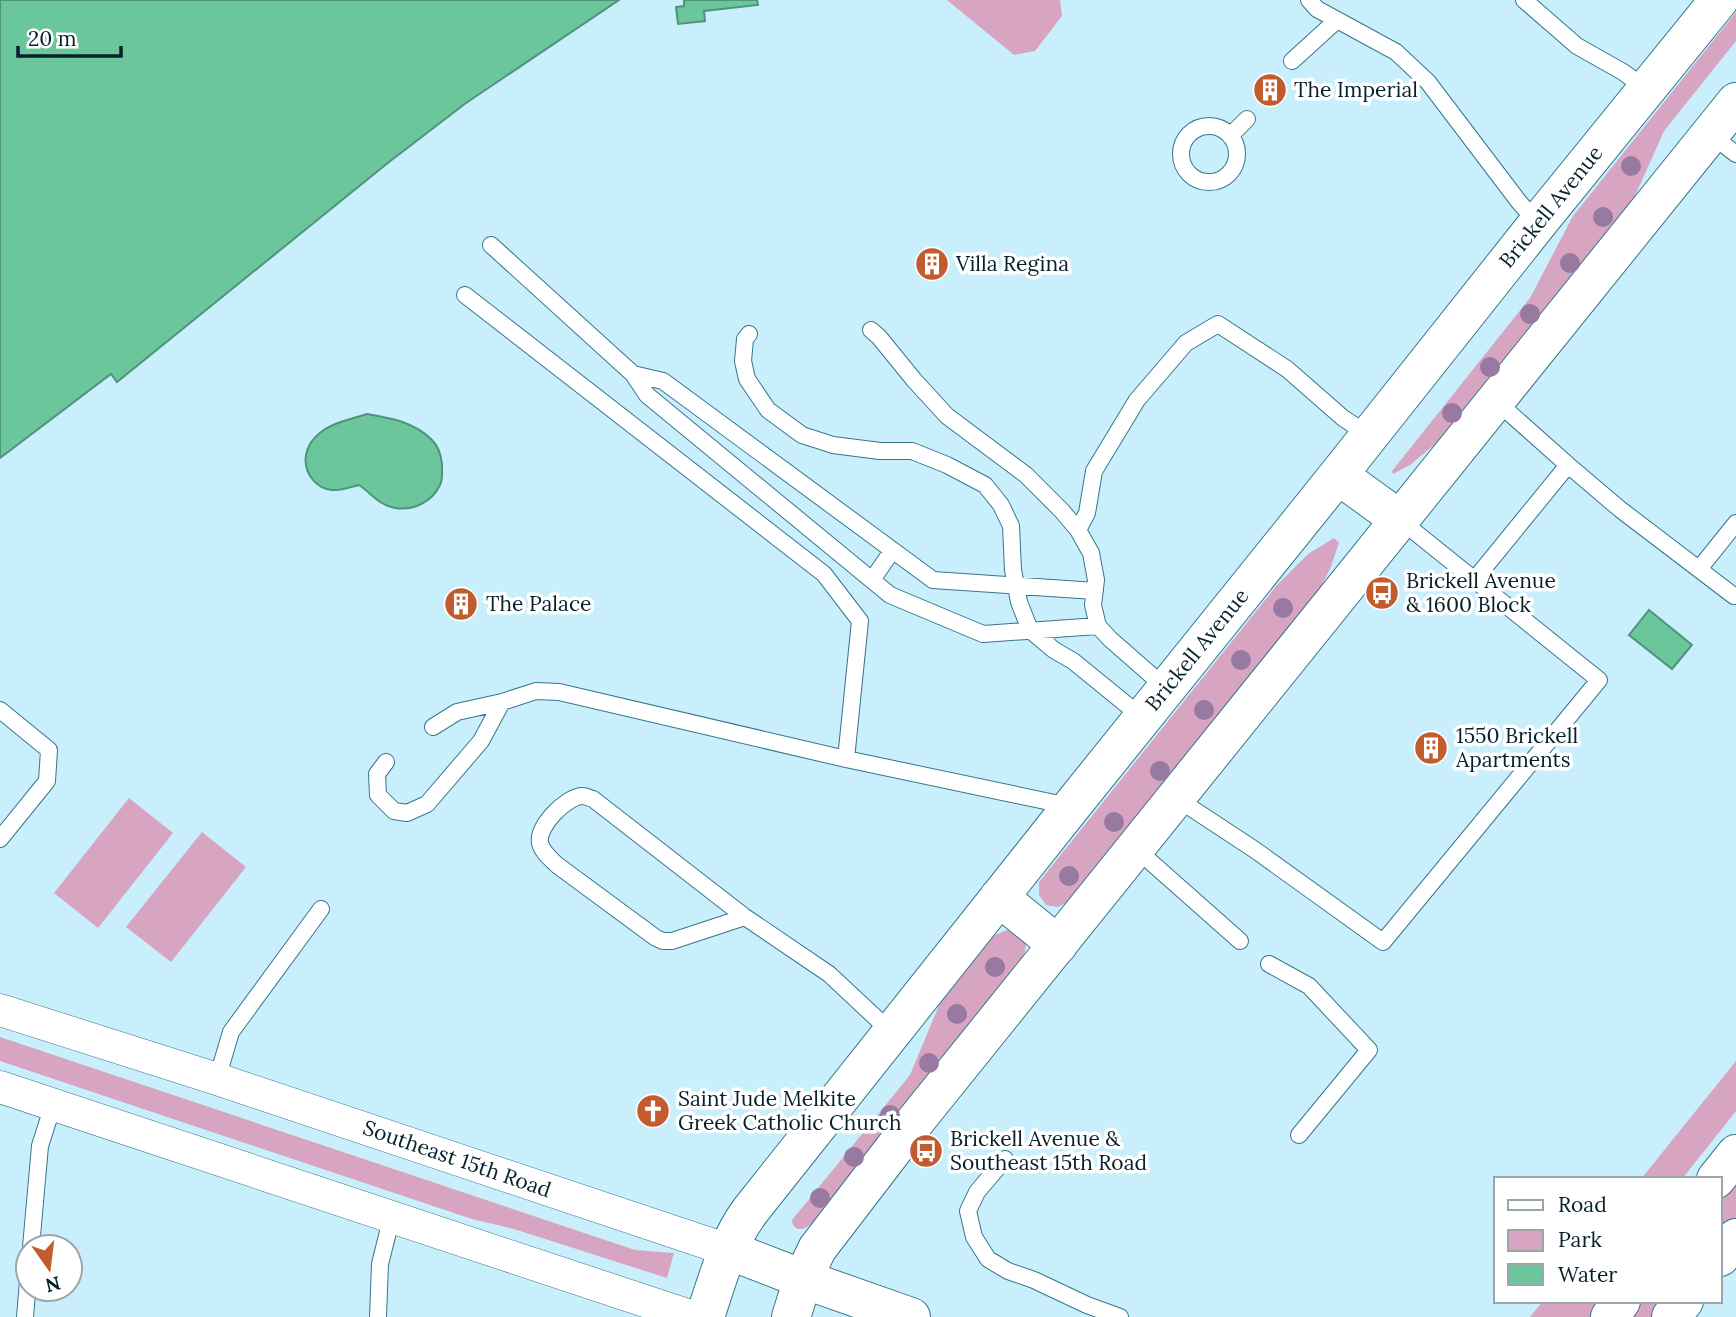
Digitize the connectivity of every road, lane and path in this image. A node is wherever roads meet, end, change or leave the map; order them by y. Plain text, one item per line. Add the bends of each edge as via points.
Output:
1 (1309, 0) edge
2 (1524, 0) edge
3 (1718, 0) edge
4 (1337, 20) junction
5 (1292, 61) dead end
6 (1646, 89) junction
7 (1736, 102) edge
8 (1247, 118) dead end
9 (1230, 136) dead end
10 (1723, 144) edge
11 (1538, 223) junction
12 (491, 245) dead end
13 (465, 295) dead end
14 (871, 330) dead end
15 (749, 334) dead end
16 (633, 374) junction
17 (1496, 401) junction
18 (1369, 435) junction
19 (1569, 465) junction
20 (1338, 475) junction
21 (1400, 520) junction
22 (1736, 523) edge
23 (1077, 530) junction
24 (892, 551) junction
25 (1699, 569) junction
26 (1475, 579) junction
27 (872, 580) junction
28 (1016, 586) junction
29 (1095, 591) junction
30 (1734, 596) edge
31 (1098, 626) junction
32 (1030, 630) junction
33 (1166, 688) junction
34 (502, 702) junction
35 (0, 710) edge
36 (1143, 718) junction
37 (433, 727) dead end
38 (846, 759) junction
39 (386, 762) dead end
40 (1176, 798) junction
41 (1071, 807) junction
42 (0, 839) edge
43 (1135, 848) junction
44 (999, 897) junction
45 (321, 909) dead end
46 (744, 917) junction
47 (1240, 942) dead end
48 (1058, 945) junction
49 (1269, 964) dead end
50 (0, 1010) edge
51 (891, 1032) junction
52 (218, 1079) junction
53 (0, 1087) edge
54 (53, 1105) junction
55 (1299, 1135) dead end
56 (1736, 1154) edge
57 (1004, 1158) dead end
58 (1718, 1177) edge
59 (392, 1216) junction
60 (32, 1233) edge
61 (1736, 1238) edge
62 (728, 1250) junction
63 (1722, 1255) edge
64 (803, 1279) junction
65 (1682, 1303) edge
66 (378, 1317) edge
67 (693, 1317) edge
68 (705, 1317) edge
69 (791, 1317) edge
70 (911, 1317) edge
71 (1120, 1317) edge
72 (1671, 1317) edge

1 - 4 lane
2 - 6 lane via 1577,46
3 - 6 main road, Brickell Avenue
4 - 5 lane
4 - 11 lane via 1396,52 1428,82
6 - 11 main road, Brickell Avenue
7 - 10 main road
8 - 9 lane
10 - 17 main road
11 - 18 main road, Brickell Avenue
12 - 16 lane
13 - 38 lane via 824,574 860,621
14 - 23 lane via 947,416 1026,475
15 - 28 lane via 743,361 747,380 768,410 802,435 833,445 912,452 985,485 1010,526
16 - 24 lane via 663,381
16 - 27 lane via 647,395
17 - 19 lane
17 - 21 main road
18 - 20 main road, Brickell Avenue
18 - 23 lane via 1287,369 1218,324 1186,343 1137,400 1094,471 1087,513
19 - 25 lane
19 - 26 lane
20 - 21 main road
20 - 33 main road, Brickell Avenue
21 - 26 lane
21 - 40 main road
22 - 25 lane
23 - 29 lane via 1091,553
24 - 27 lane
24 - 28 lane via 933,580
25 - 30 lane
26 - 40 lane via 1599,680 1383,942
27 - 32 lane via 890,595 983,634
28 - 29 lane
28 - 32 lane
29 - 31 lane
31 - 32 lane
31 - 33 lane
32 - 36 lane
33 - 36 main road, Brickell Avenue
34 - 37 lane via 457,712
34 - 38 lane via 536,691 559,692
34 - 39 lane via 481,741 427,804 407,813 394,811 378,795 377,774
35 - 42 lane via 49,750 47,781
36 - 41 main road, Brickell Avenue
38 - 41 lane
40 - 43 main road
41 - 44 main road, Brickell Avenue
43 - 47 lane
43 - 48 main road
44 - 48 main road
44 - 51 main road, Brickell Avenue
45 - 52 lane via 231,1032
46 - 46 lane via 593,799 580,796 565,803 541,836 544,851 557,865 656,938 672,941
46 - 51 lane via 829,974
48 - 64 main road via 817,1249
49 - 55 lane via 1309,986 1369,1050
50 - 52 street, Southeast 15th Road
51 - 62 main road, Brickell Avenue via 741,1222
52 - 62 street, Southeast 15th Road
53 - 54 street
54 - 59 street
54 - 60 lane via 40,1146
56 - 58 main road
57 - 71 lane via 968,1211 974,1237 988,1259
59 - 66 lane via 380,1264
59 - 67 street
61 - 63 main road
62 - 64 main road, Southeast 15th Road
62 - 68 main road, Brickell Avenue
64 - 69 main road
64 - 70 main road, Southeast 15th Road
65 - 72 main road

